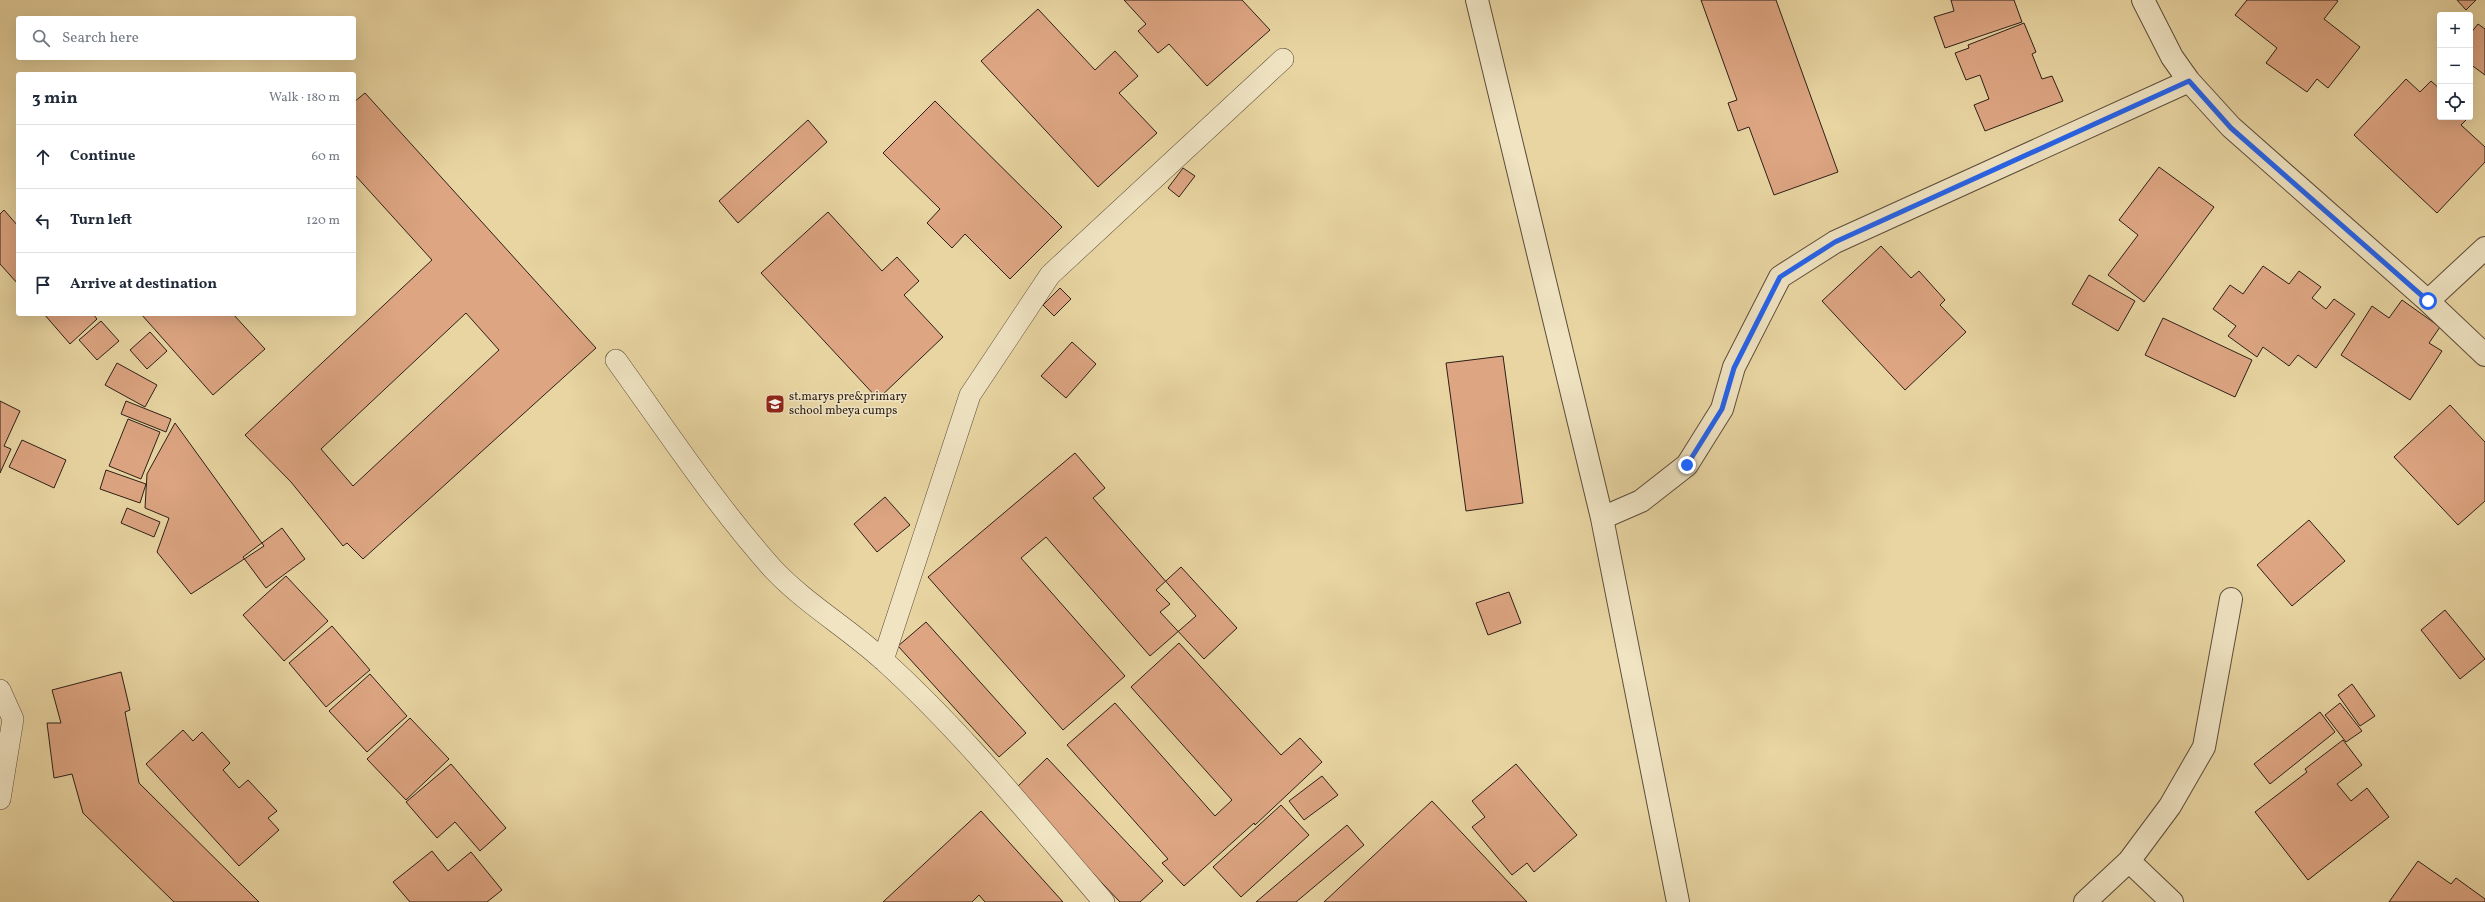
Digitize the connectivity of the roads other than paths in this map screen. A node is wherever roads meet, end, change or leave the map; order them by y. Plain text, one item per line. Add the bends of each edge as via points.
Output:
1 (1477, 0) edge
2 (2143, 0) edge
3 (1283, 59) dead end
4 (2189, 81) junction
5 (2485, 248) edge
6 (2428, 301) junction
7 (2485, 355) edge
8 (616, 360) dead end
9 (1602, 518) junction
10 (2231, 599) dead end
11 (883, 660) junction
12 (0, 690) edge
13 (0, 799) edge
14 (2129, 861) junction
15 (1104, 902) edge
16 (1678, 902) edge
17 (2085, 902) edge
18 (2172, 902) edge

1 - 9 street
2 - 4 street via 2172,57
3 - 11 lane via 1050,275 975,388
4 - 6 street via 2231,128
4 - 9 street via 1835,242 1780,277 1734,368 1722,409 1687,465 1641,501
5 - 6 street
6 - 7 street
8 - 11 lane via 709,490 774,569 823,613
9 - 16 street
10 - 14 street via 2204,747 2170,806
11 - 15 lane via 989,770
12 - 13 lane via 13,719
14 - 17 street
14 - 18 street

